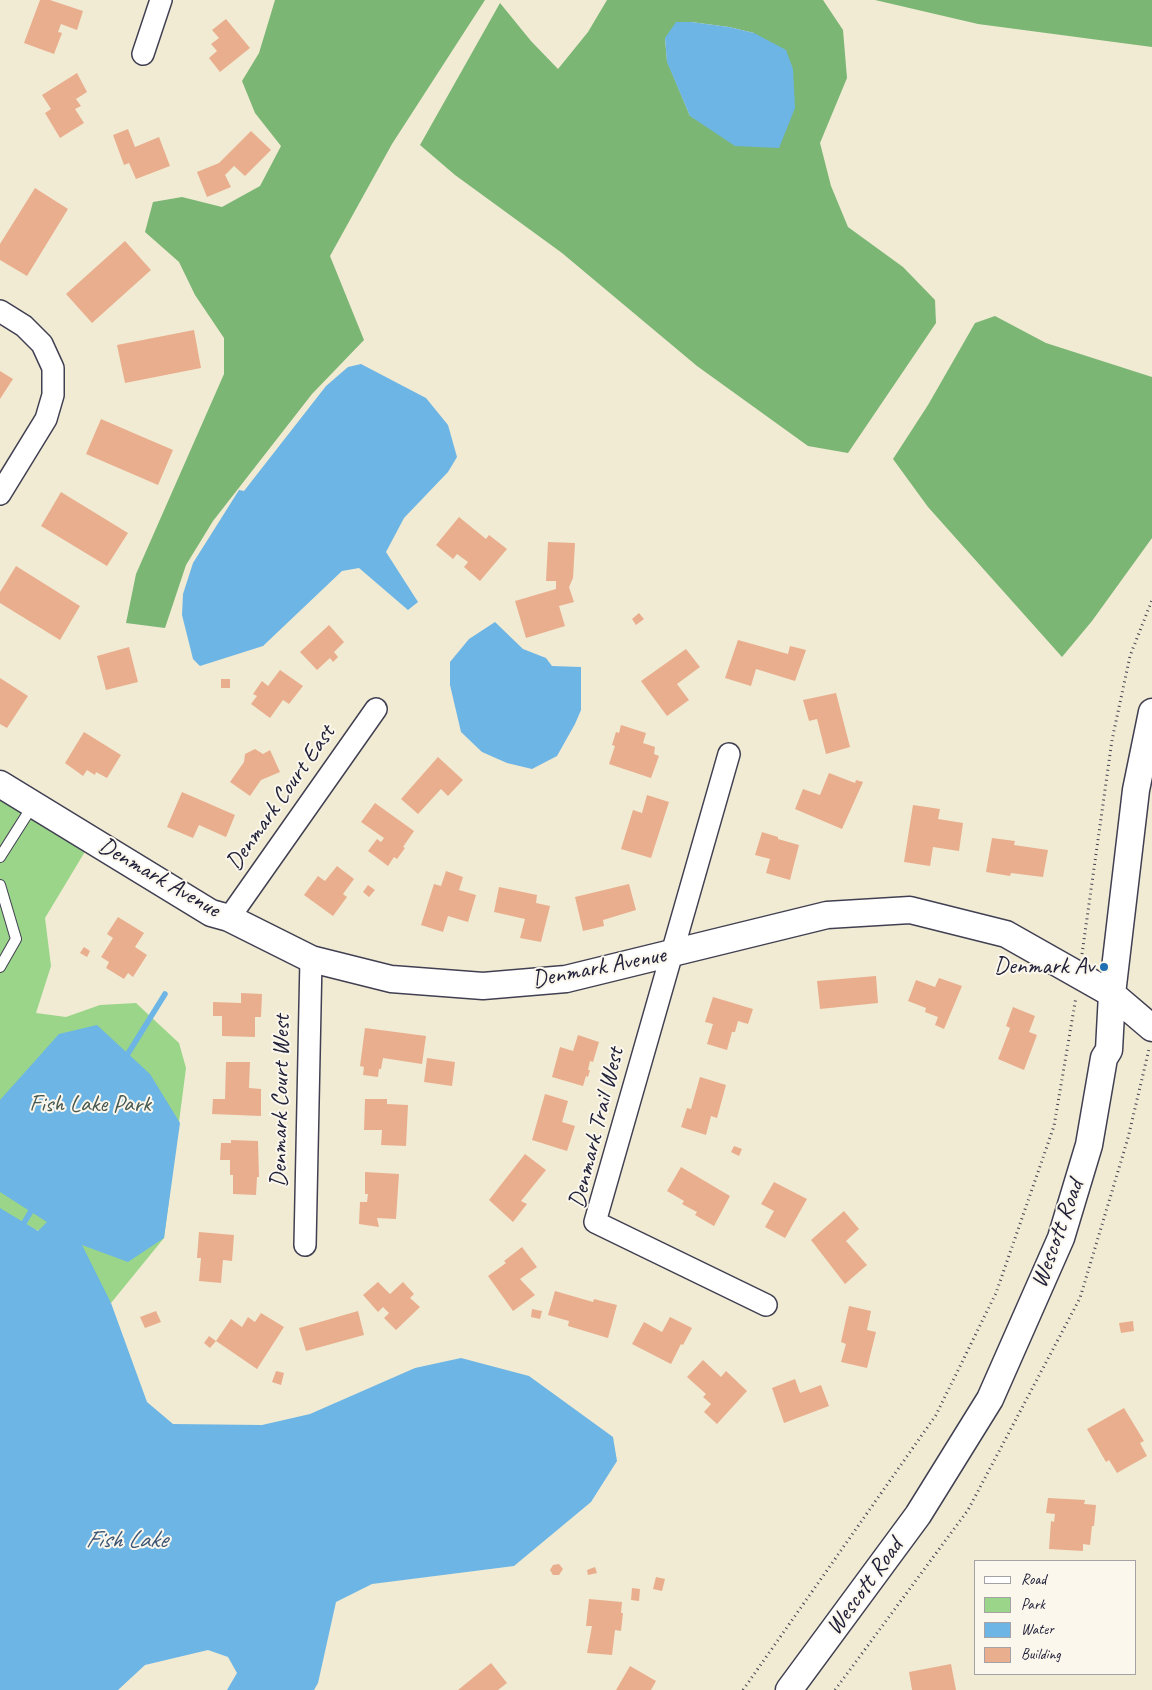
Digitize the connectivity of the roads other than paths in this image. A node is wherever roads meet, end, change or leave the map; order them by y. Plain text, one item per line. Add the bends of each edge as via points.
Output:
1 (161, 0) edge
2 (144, 54) dead end
3 (0, 312) edge
4 (0, 494) edge
5 (376, 709) dead end
6 (1152, 712) edge
7 (729, 754) dead end
8 (0, 784) edge
9 (33, 804) junction
10 (0, 857) edge
11 (0, 885) edge
12 (229, 918) junction
13 (672, 954) junction
14 (311, 959) junction
15 (0, 967) edge
16 (1112, 994) junction
17 (1152, 1028) edge
18 (304, 1245) dead end
19 (766, 1305) dead end
20 (789, 1690) edge

1 - 2 street
3 - 4 street via 24,326 42,344 53,368 54,395 46,419
5 - 12 street, Denmark Court East
6 - 16 street, Wescott Road via 1136,790
7 - 13 street
8 - 9 street, Denmark Avenue
9 - 10 lane
9 - 12 street, Denmark Avenue via 211,913
11 - 15 lane via 16,939
12 - 14 street, Denmark Avenue
13 - 14 street, Denmark Avenue via 566,979 483,986 391,979
13 - 16 street, Denmark Avenue via 828,914 910,910 1006,934
13 - 19 street, Denmark Trail West via 595,1222
14 - 18 street, Denmark Court West
16 - 17 street, Denmark Avenue
16 - 20 street, Wescott Road via 1109,1050 1104,1058 1089,1145 1064,1229 990,1399 918,1515

